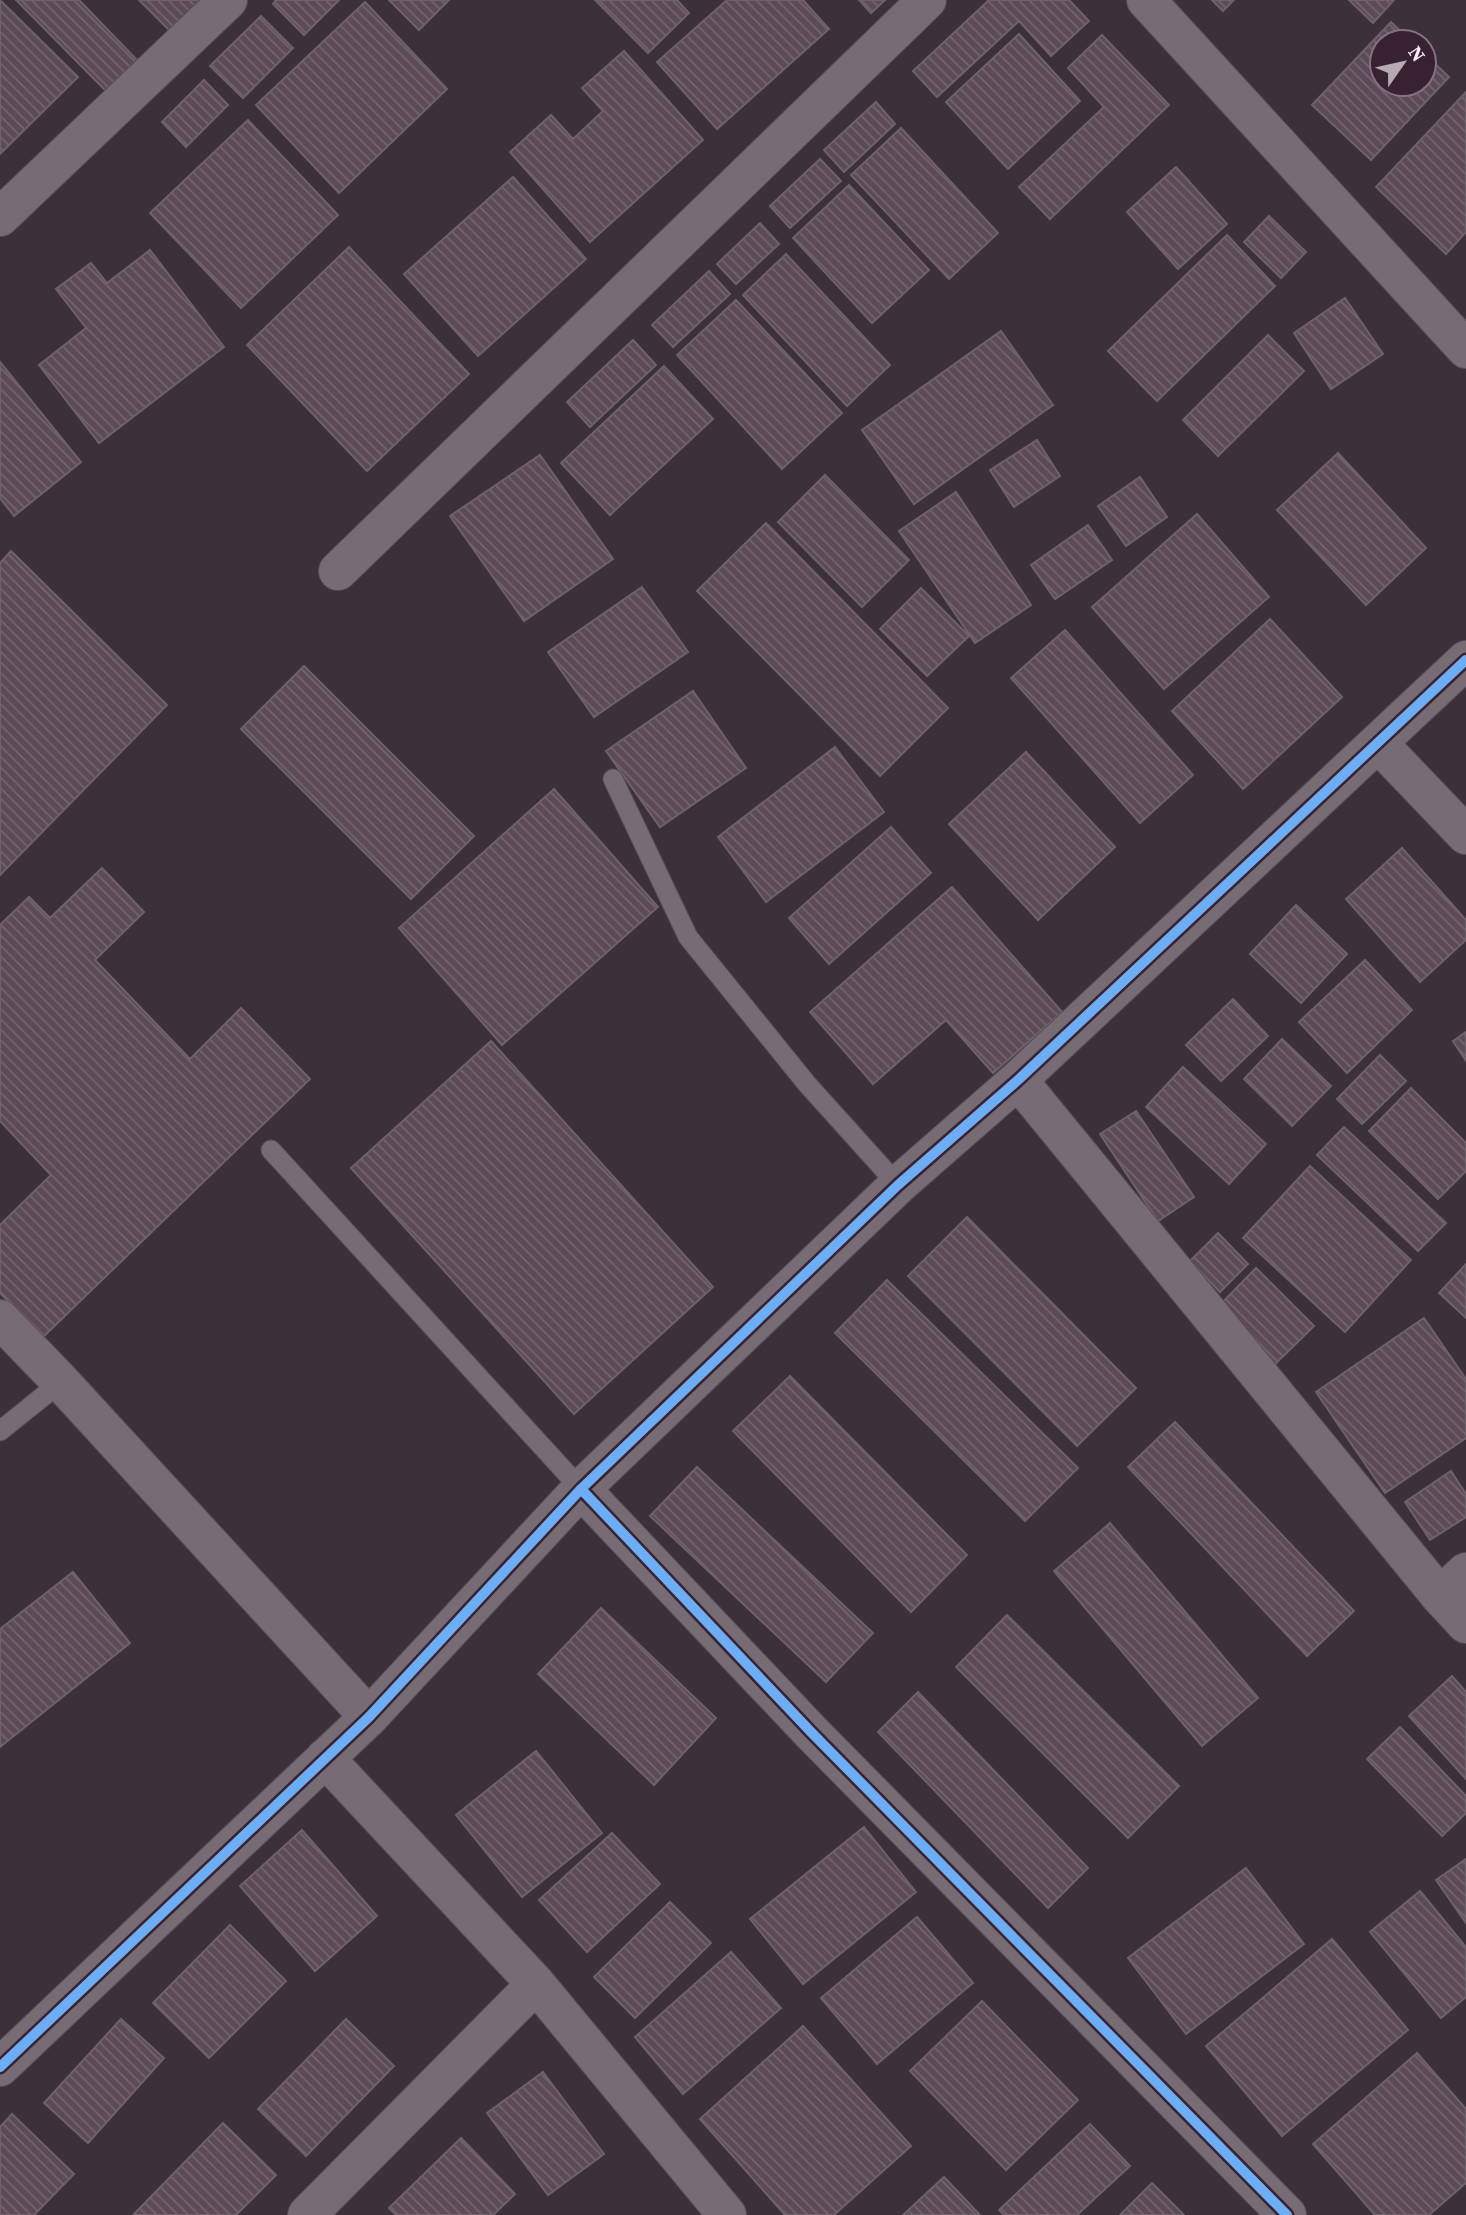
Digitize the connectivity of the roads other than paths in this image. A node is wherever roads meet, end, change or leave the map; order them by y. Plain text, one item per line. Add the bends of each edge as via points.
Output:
1 (228, 0) edge
2 (927, 0) edge
3 (1146, 0) edge
4 (0, 217) edge
5 (1466, 349) edge
6 (338, 571) dead end
7 (1466, 660) edge
8 (1378, 743) junction
9 (613, 779) dead end
10 (1466, 835) edge
11 (1018, 1080) junction
12 (271, 1150) dead end
13 (898, 1185) junction
14 (0, 1319) edge
15 (61, 1382) junction
16 (0, 1431) edge
17 (581, 1489) junction
18 (1453, 1584) edge
19 (1466, 1624) edge
20 (369, 1717) junction
21 (325, 1758) junction
22 (536, 1984) junction
23 (0, 2067) edge
24 (307, 2215) edge
25 (727, 2215) edge
26 (1287, 2215) edge

1 - 4 street
2 - 6 street
3 - 5 street
7 - 8 street
8 - 10 street
8 - 11 street
9 - 13 lane via 688,937 807,1084
11 - 13 street
11 - 18 street
12 - 17 lane
13 - 17 street
14 - 15 street
15 - 16 lane
15 - 20 street
17 - 20 street
17 - 26 street via 811,1732
18 - 19 street
20 - 21 street
21 - 22 street
21 - 23 street
22 - 24 street
22 - 25 street

